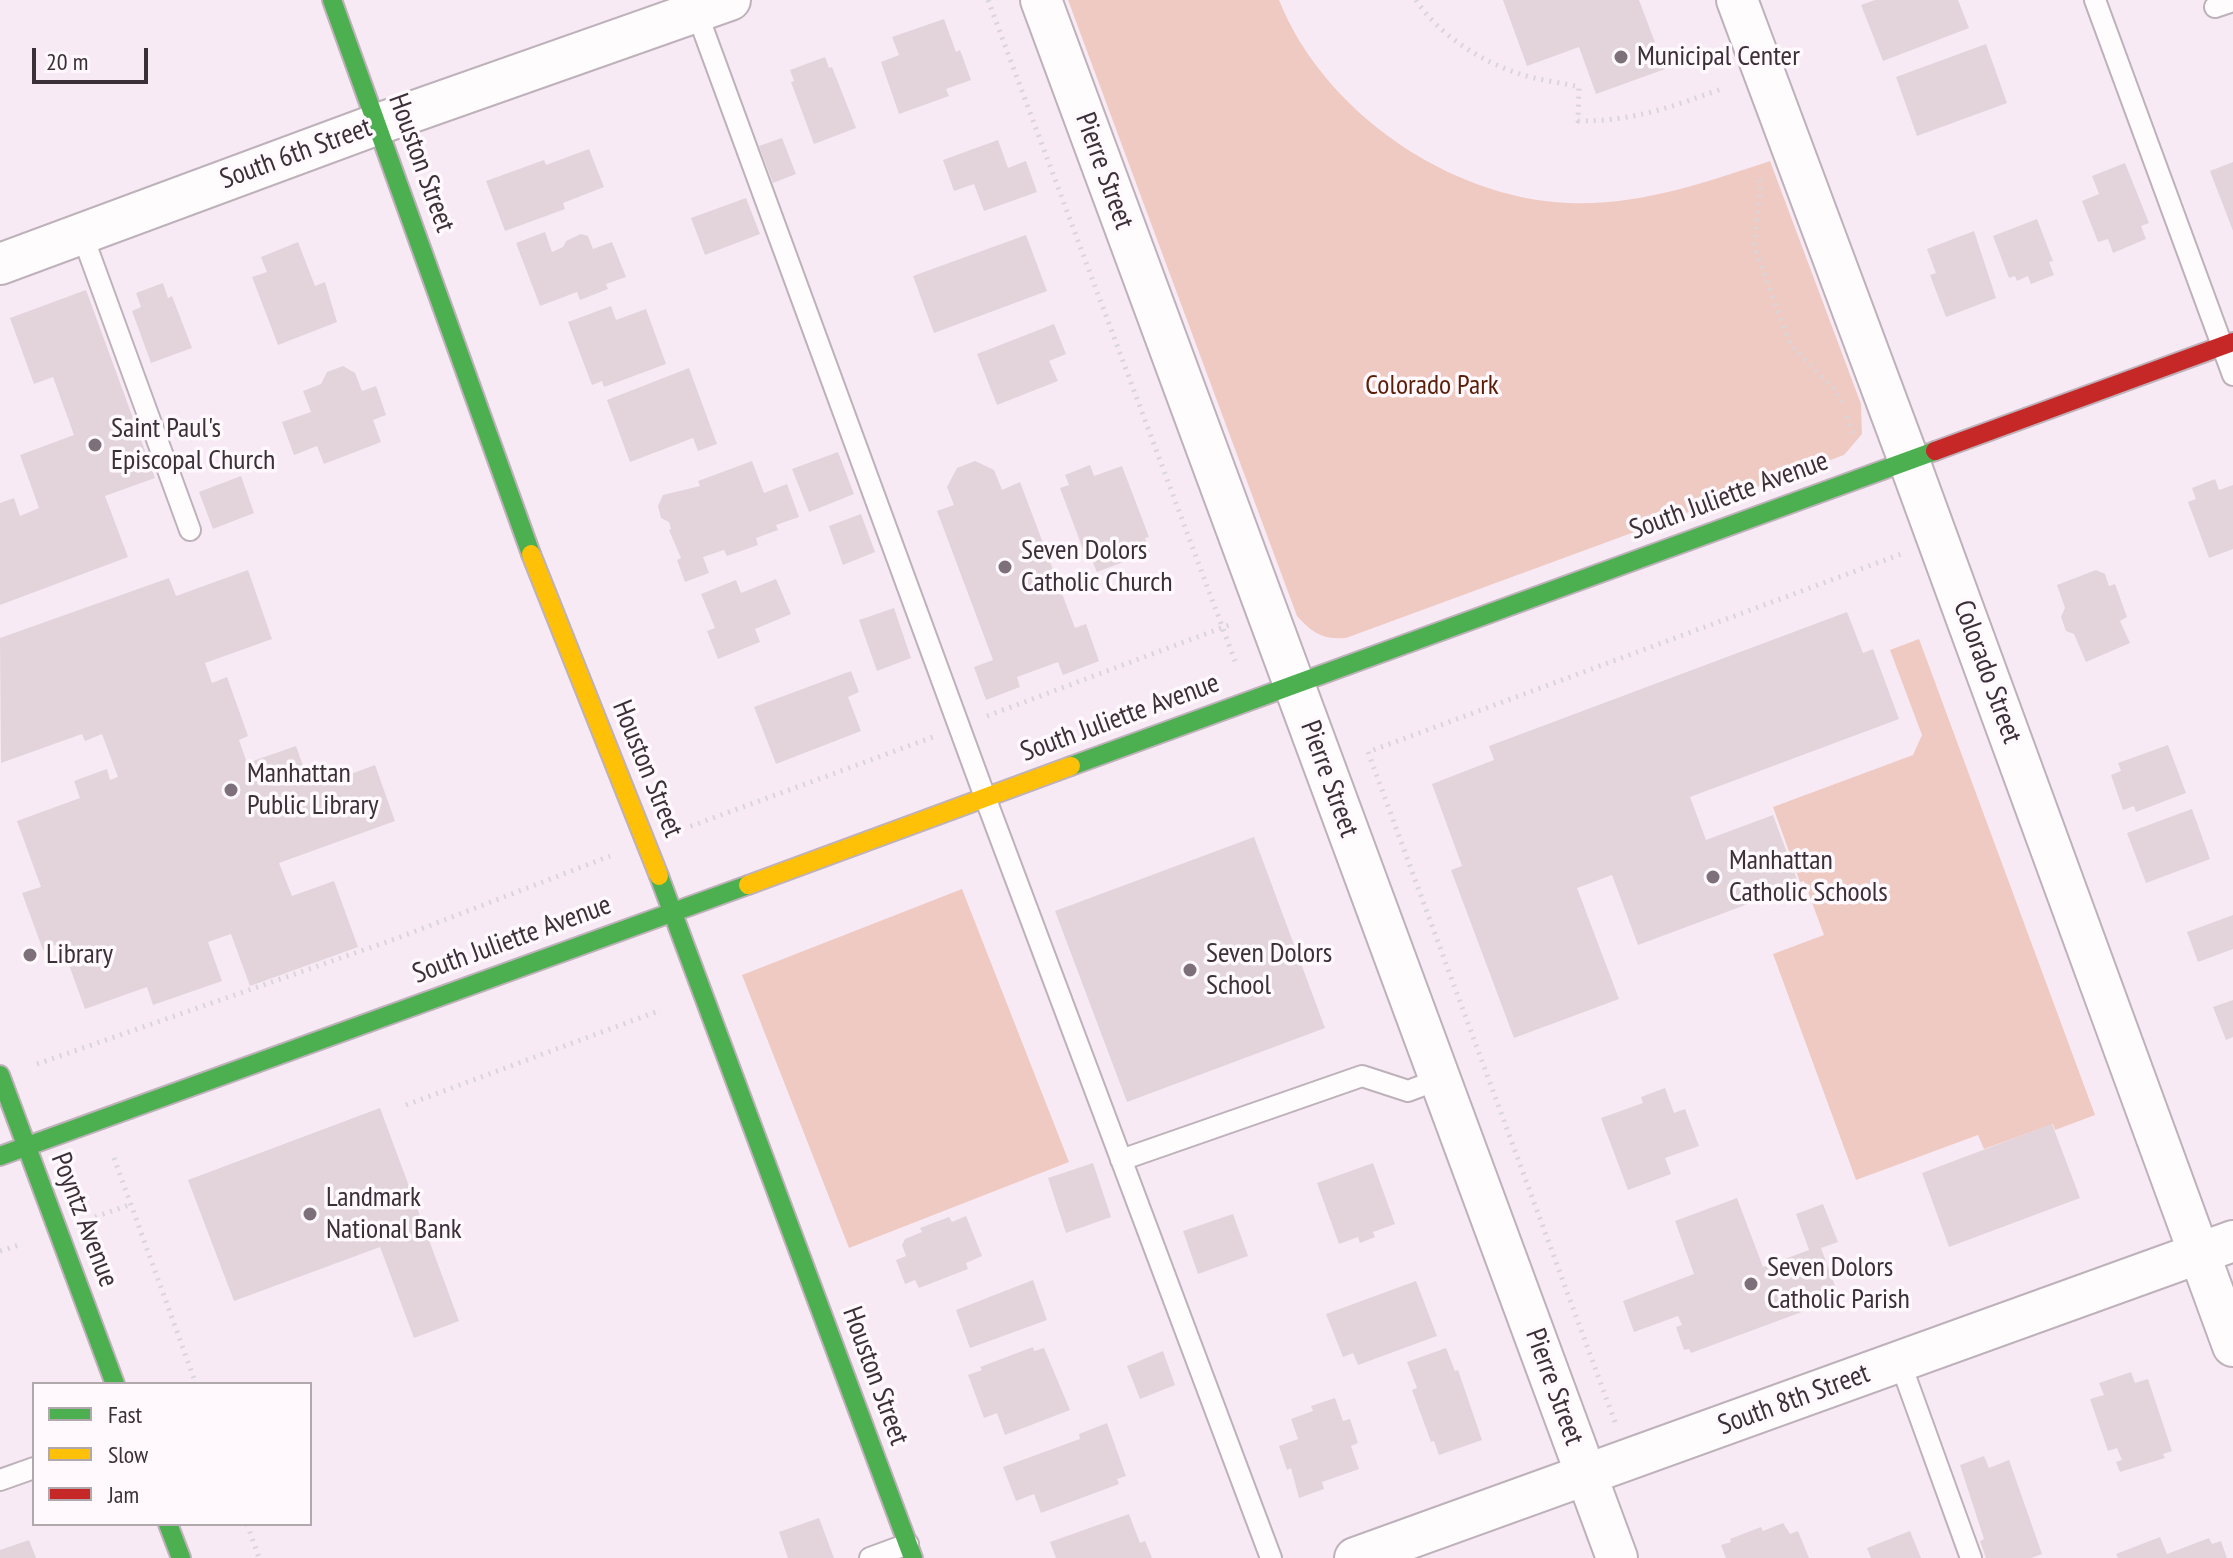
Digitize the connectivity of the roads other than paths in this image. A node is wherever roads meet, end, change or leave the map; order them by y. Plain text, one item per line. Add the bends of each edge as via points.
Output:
1 (332, 0) edge
2 (1041, 0) edge
3 (1737, 0) edge
4 (2095, 0) edge
5 (706, 4) edge
6 (378, 124) junction
7 (82, 234) junction
8 (0, 264) edge
9 (2228, 344) edge
10 (2233, 375) edge
11 (1909, 461) junction
12 (190, 530) dead end
13 (1294, 684) junction
14 (985, 797) junction
15 (674, 913) junction
16 (0, 1076) edge
17 (1440, 1079) junction
18 (27, 1146) junction
19 (0, 1156) edge
20 (1121, 1160) junction
21 (2216, 1247) edge
22 (2233, 1346) edge
23 (1900, 1362) junction
24 (114, 1382) edge
25 (32, 1469) edge
26 (1587, 1474) junction
27 (0, 1480) edge
28 (169, 1526) edge
29 (910, 1551) edge
30 (181, 1558) edge
31 (870, 1558) edge
32 (1271, 1558) edge
33 (1355, 1558) edge
34 (1617, 1558) edge
35 (1971, 1558) edge

1 - 6 street, Houston Street
2 - 13 street, Pierre Street
3 - 11 street, Colorado Street
4 - 9 lane
5 - 6 street, South 6th Street
5 - 14 lane
6 - 7 street, South 6th Street
6 - 15 street, Houston Street via 538,572
7 - 8 street, South 6th Street
7 - 12 lane
9 - 10 lane
9 - 11 street, South Juliette Avenue
11 - 13 street, South Juliette Avenue
11 - 21 street, Colorado Street
13 - 14 street, South Juliette Avenue
13 - 17 street, Pierre Street
14 - 15 street, South Juliette Avenue
14 - 20 lane
15 - 18 street, South Juliette Avenue
15 - 29 street, Houston Street
16 - 18 street, Poyntz Avenue
17 - 20 lane via 1408,1091 1362,1076
17 - 26 street, Pierre Street
18 - 19 street, South Juliette Avenue
18 - 24 street, Poyntz Avenue
20 - 32 lane
21 - 22 street, Colorado Street
21 - 23 street, South 8th Street
23 - 26 street, South 8th Street
23 - 35 lane
25 - 27 lane
26 - 33 street, South 8th Street
26 - 34 street, Pierre Street
28 - 30 street
29 - 31 lane

